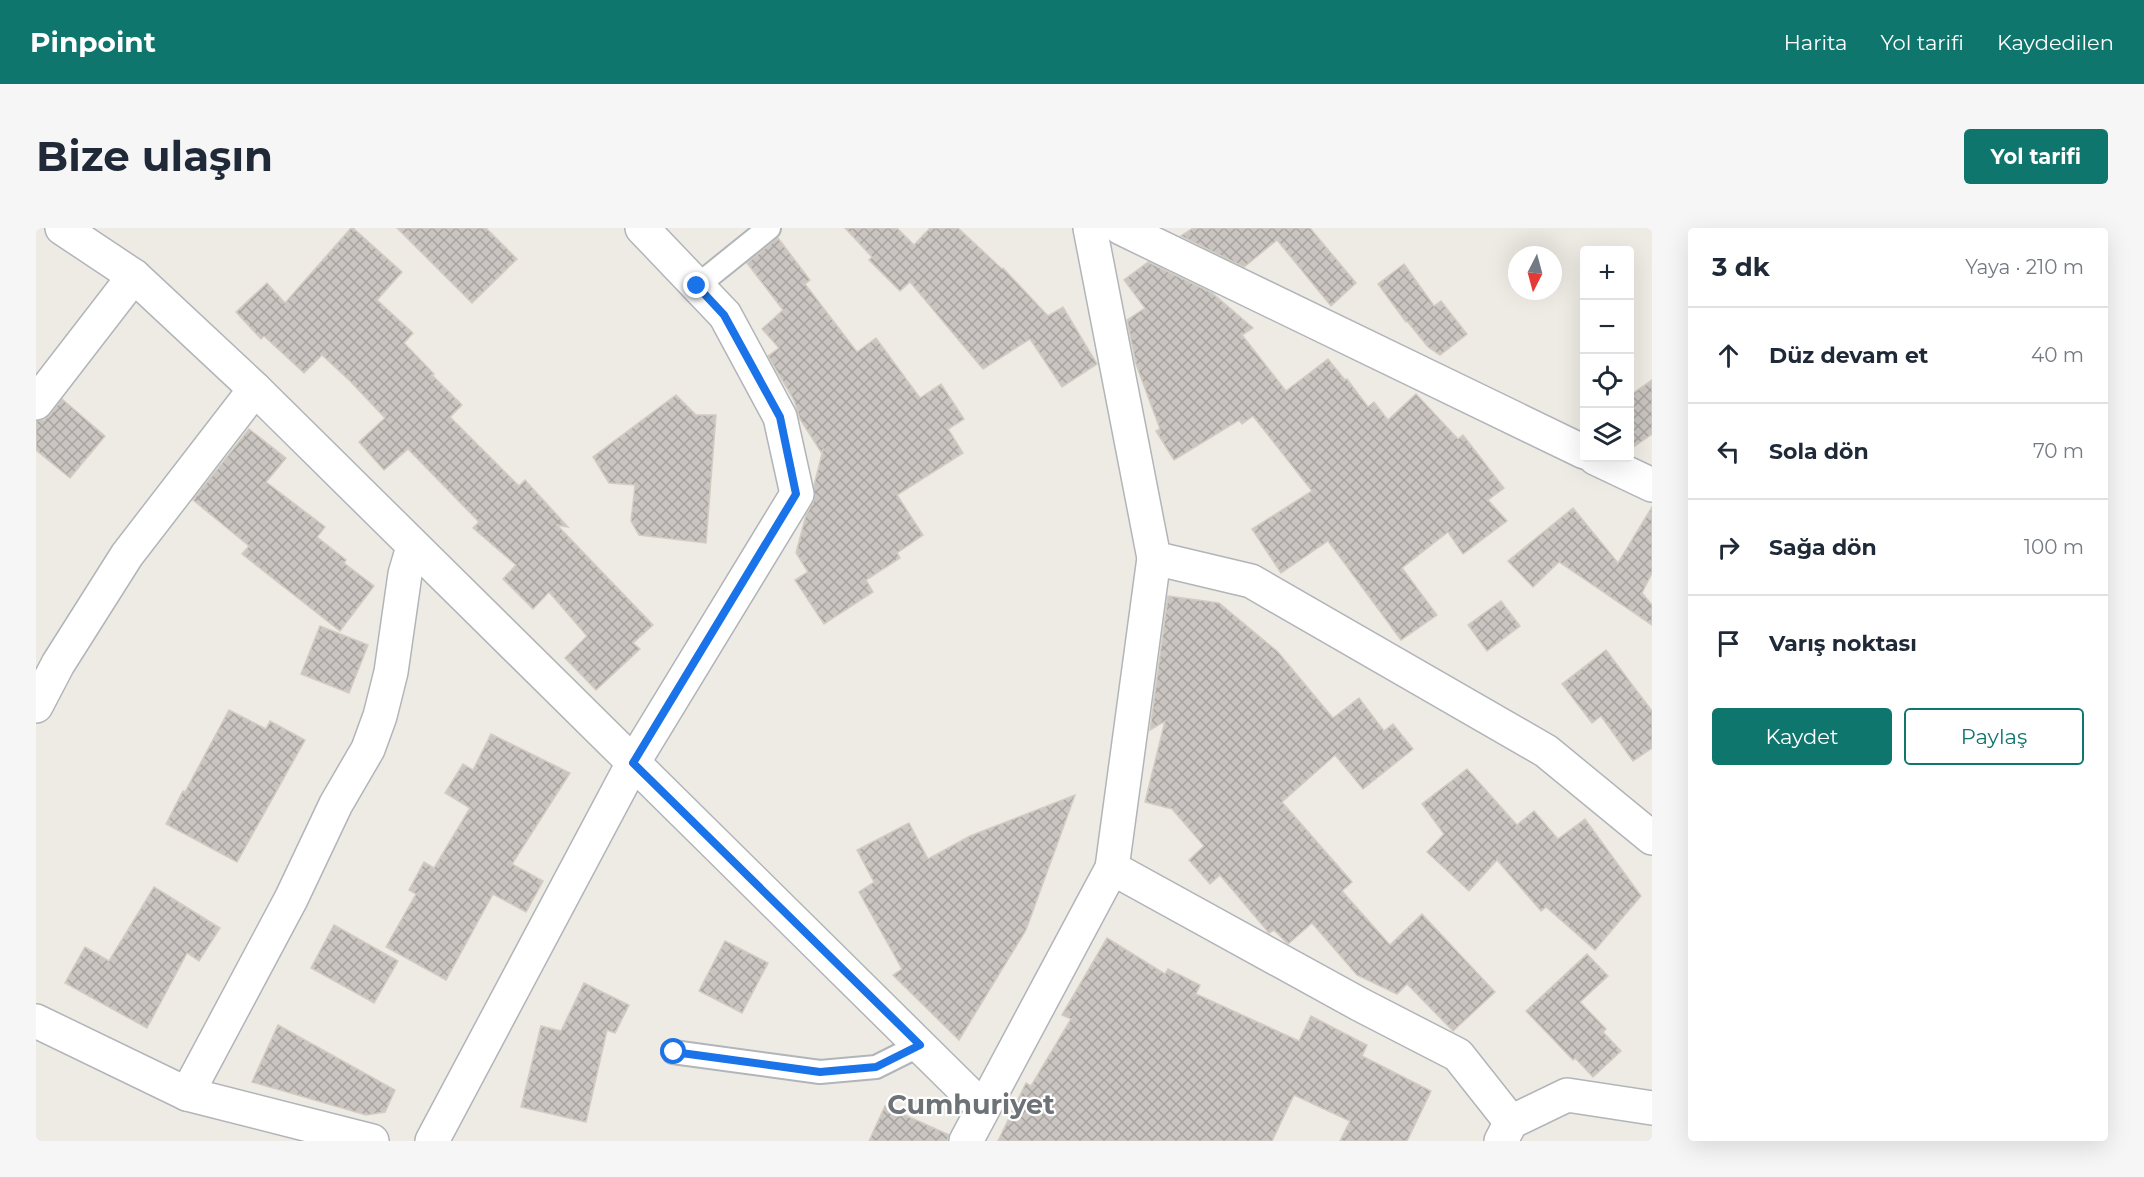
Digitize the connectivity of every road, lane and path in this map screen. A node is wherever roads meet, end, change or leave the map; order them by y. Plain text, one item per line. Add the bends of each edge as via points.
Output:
1 (62, 228) edge
2 (642, 228) edge
3 (769, 228) edge
4 (1090, 228) edge
5 (1121, 228) edge
6 (134, 276) junction
7 (697, 286) junction
8 (255, 389) junction
9 (36, 403) edge
10 (1580, 450) edge
11 (1603, 462) edge
12 (1652, 485) edge
13 (413, 547) junction
14 (1154, 558) junction
15 (36, 706) edge
16 (633, 763) junction
17 (1652, 838) edge
18 (1112, 868) junction
19 (36, 1021) edge
20 (920, 1045) junction
21 (674, 1052) dead end
22 (187, 1094) junction
23 (983, 1108) junction
24 (1652, 1108) edge
25 (1506, 1132) edge
26 (372, 1141) edge
27 (432, 1141) edge
28 (966, 1141) edge

1 - 6 street
2 - 7 street
3 - 7 lane
4 - 14 street
5 - 10 street
6 - 8 street
6 - 9 street
7 - 16 street via 724,315 780,417 796,494
8 - 13 street
8 - 15 street via 127,555
11 - 12 street
13 - 16 street
13 - 22 street via 405,574 391,672 368,749
14 - 17 street via 1251,581 1546,751
14 - 18 street
16 - 20 street
16 - 27 street
18 - 23 street
18 - 25 street via 1458,1055
19 - 22 street
20 - 21 lane via 876,1067 820,1072
20 - 23 street
22 - 26 street
23 - 28 street
24 - 25 street via 1567,1095

